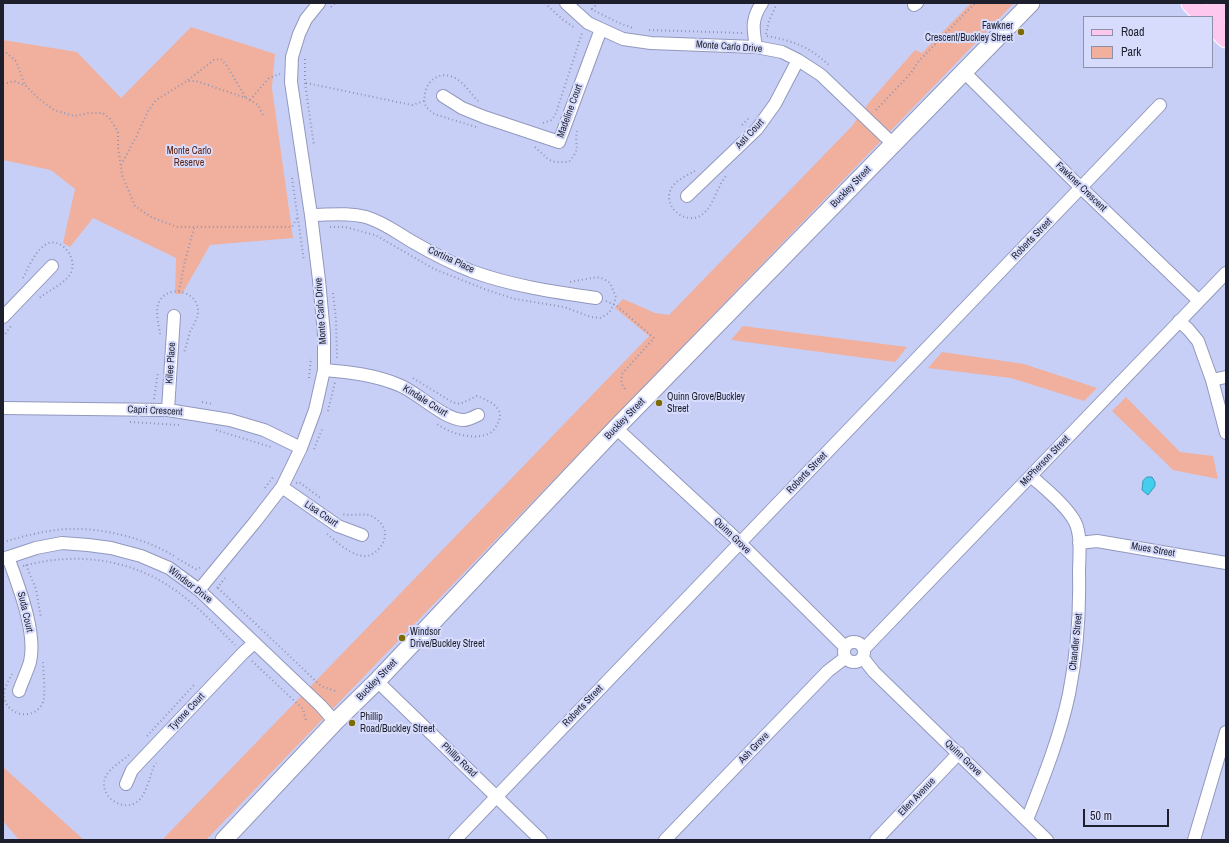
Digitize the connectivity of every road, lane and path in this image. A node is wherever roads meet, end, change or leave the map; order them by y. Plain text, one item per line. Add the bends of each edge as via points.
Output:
1 (319, 3) edge
2 (545, 3) edge
3 (598, 3) edge
4 (762, 3) edge
5 (777, 3) edge
6 (975, 3) edge
7 (1031, 3) edge
8 (1191, 3) edge
9 (1216, 3) edge
10 (574, 6) edge
11 (592, 9) dead end
12 (1226, 13) edge
13 (1204, 16) edge
14 (1213, 25) edge
15 (600, 29) junction
16 (582, 33) junction
17 (766, 36) dead end
18 (1226, 38) edge
19 (596, 41) junction
20 (756, 47) junction
21 (3, 50) edge
22 (798, 60) junction
23 (964, 72) junction
24 (285, 74) junction
25 (187, 81) junction
26 (280, 81) dead end
27 (305, 83) dead end
28 (3, 84) edge
29 (26, 86) junction
30 (443, 96) dead end
31 (246, 98) junction
32 (250, 100) junction
33 (478, 101) dead end
34 (1160, 105) dead end
35 (880, 114) dead end
36 (264, 117) dead end
37 (536, 121) dead end
38 (893, 144) junction
39 (121, 166) junction
40 (292, 178) dead end
41 (1081, 187) junction
42 (687, 196) dead end
43 (311, 215) junction
44 (298, 216) junction
45 (194, 227) junction
46 (304, 261) dead end
47 (52, 266) dead end
48 (1226, 273) edge
49 (569, 282) dead end
50 (179, 291) dead end
51 (596, 298) joint
52 (1199, 301) junction
53 (614, 304) junction
54 (174, 316) dead end
55 (3, 317) edge
56 (1179, 322) junction
57 (312, 357) dead end
58 (324, 370) junction
59 (1226, 377) edge
60 (1212, 380) junction
61 (308, 383) dead end
62 (626, 390) dead end
63 (3, 408) edge
64 (168, 410) junction
65 (478, 416) dead end
66 (123, 422) dead end
67 (185, 425) dead end
68 (616, 428) junction
69 (215, 430) dead end
70 (1226, 433) edge
71 (271, 447) dead end
72 (301, 448) junction
73 (276, 472) dead end
74 (1031, 476) junction
75 (264, 490) dead end
76 (286, 490) junction
77 (324, 501) dead end
78 (337, 510) dead end
79 (327, 534) dead end
80 (362, 536) dead end
81 (3, 542) edge
82 (740, 543) junction
83 (1079, 543) junction
84 (6, 558) edge
85 (1226, 563) edge
86 (203, 566) dead end
87 (13, 569) junction
88 (196, 569) junction
89 (227, 576) dead end
90 (208, 579) junction
91 (218, 588) junction
92 (199, 590) junction
93 (254, 643) junction
94 (845, 652) junction
95 (243, 653) junction
96 (863, 654) junction
97 (377, 681) junction
98 (19, 691) dead end
99 (335, 691) dead end
100 (306, 721) dead end
101 (335, 722) junction
102 (1226, 732) edge
103 (959, 753) junction
104 (126, 784) dead end
105 (496, 797) junction
106 (1027, 820) junction
107 (224, 840) edge
108 (455, 840) edge
109 (541, 840) edge
110 (665, 840) edge
111 (876, 840) edge
112 (1047, 840) edge
113 (1194, 840) edge

1 - 24 street, Monte Carlo Drive via 306,19
2 - 16 path
3 - 11 path
4 - 20 street via 752,27
5 - 17 path
6 - 35 path via 876,110
7 - 23 main road, Buckley Street
8 - 13 main road
9 - 12 main road
10 - 15 street, Monte Carlo Drive via 588,23
14 - 18 main road
15 - 19 street, Madeline Court
15 - 20 street, Monte Carlo Drive via 623,39 651,43
16 - 19 path
16 - 37 path via 556,113 552,120 544,124
19 - 30 street, Madeline Court via 559,142 484,117 462,108
20 - 22 street, Monte Carlo Drive via 782,52
21 - 29 path via 16,61
22 - 38 street, Monte Carlo Drive via 821,75
22 - 42 street, Asti Court via 775,104 757,129
23 - 38 main road, Buckley Street
23 - 41 street, Fawkner Crescent
24 - 26 path
24 - 32 path via 269,78
24 - 43 street, Monte Carlo Drive via 291,82
25 - 31 path via 196,81
25 - 31 path via 214,60 221,59
25 - 39 path via 156,100
27 - 33 path via 412,105 424,102 426,87 436,77 451,76
28 - 29 path via 14,81
29 - 39 path via 39,100 54,110 74,116 103,113 118,132
31 - 32 path
32 - 36 path via 258,104
34 - 41 street, Roberts Street
38 - 68 main road, Buckley Street
39 - 45 path via 122,175 135,206 151,218 177,227
40 - 44 path
41 - 52 street, Fawkner Crescent
41 - 82 street, Roberts Street
43 - 44 path
43 - 51 street, Cortina Place via 347,214 365,217 387,225 440,257 470,271 541,290
43 - 58 street, Monte Carlo Drive via 324,334
44 - 45 path via 292,226
44 - 46 path
45 - 50 path
47 - 55 street
48 - 52 street, McPherson Street
49 - 53 path via 597,277 604,279 613,288 616,297
51 - 53 path
52 - 56 street, McPherson Street
53 - 62 path via 654,338 622,374 622,387
54 - 64 street, Kilee Place
56 - 60 street via 1198,340
56 - 74 street, McPherson Street
57 - 61 path
58 - 65 street, Kindale Court via 352,372 400,385 452,418 464,420
58 - 72 street, Monte Carlo Drive via 315,410
59 - 60 street
60 - 70 street
63 - 64 street, Capri Crescent
64 - 72 street, Capri Crescent via 230,420 264,430
66 - 67 path
68 - 82 street, Quinn Grove
68 - 97 main road, Buckley Street
69 - 71 path
72 - 76 street, Monte Carlo Drive
73 - 75 path
74 - 83 street, Chandler Street via 1068,511 1075,522
74 - 96 street, McPherson Street
76 - 77 path via 299,482
76 - 80 street, Lisa Court via 338,526
76 - 90 street, Monte Carlo Drive
78 - 79 path via 343,514 375,517 383,526 386,534 384,541 372,554 356,555
81 - 88 path via 36,533 72,529 100,531 129,537 150,545
82 - 94 street, Quinn Grove
82 - 105 street, Roberts Street
83 - 85 street, Mues Street via 1097,541
83 - 106 street, Chandler Street via 1080,605 1077,650 1069,695 1051,758
84 - 87 street, Suda Court
84 - 92 street, Windsor Drive via 62,543 111,548 141,556 170,568
86 - 88 path
87 - 95 path via 49,560 74,558 101,560 126,566 172,587
87 - 98 street, Suda Court via 24,602 31,636 30,661
88 - 90 path
89 - 91 path
90 - 91 path
90 - 92 street, Monte Carlo Drive
91 - 99 path via 321,686
92 - 93 street, Windsor Drive
93 - 95 street, Tyrone Court
93 - 101 street, Windsor Drive
94 - 96 street via 850,662 854,663 860,661
94 - 96 street via 850,643 857,642
94 - 110 street, Ash Grove
95 - 100 path via 303,709
95 - 104 street, Tyrone Court via 132,770
96 - 103 street, Quinn Grove via 874,672
97 - 101 main road, Buckley Street
97 - 105 street, Phillip Road
101 - 107 main road, Buckley Street
102 - 113 street
103 - 106 street, Quinn Grove
103 - 111 street, Ellen Avenue
105 - 108 street, Roberts Street
105 - 109 street, Phillip Road
106 - 112 street, Quinn Grove

